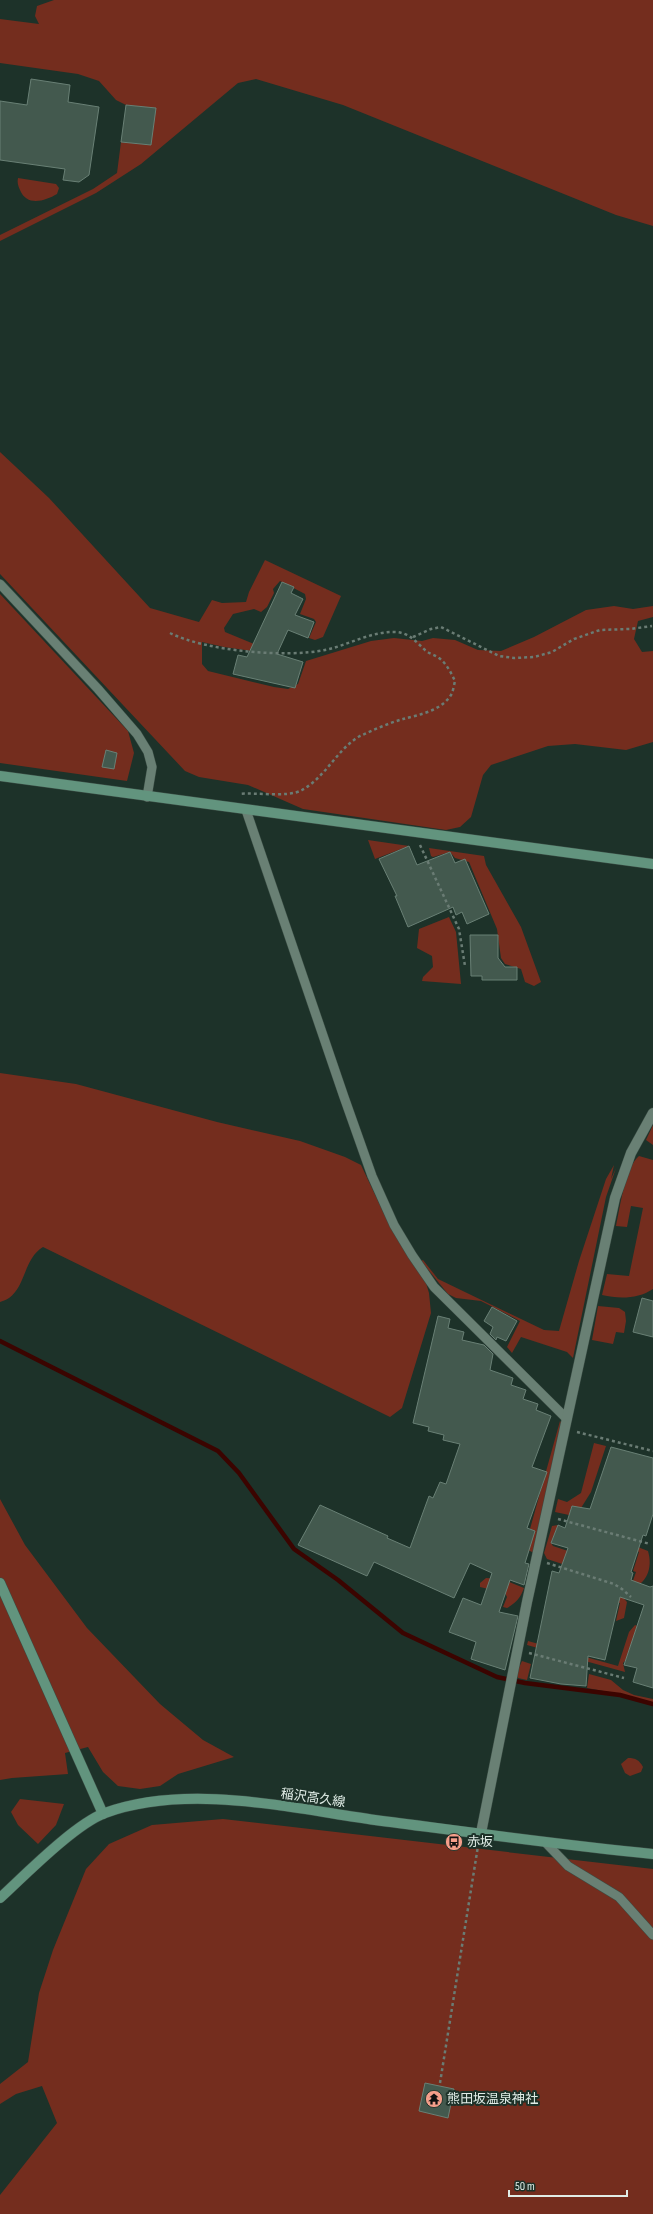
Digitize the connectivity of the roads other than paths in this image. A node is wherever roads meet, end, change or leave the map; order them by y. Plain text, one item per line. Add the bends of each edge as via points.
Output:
1 (0, 584) edge
2 (0, 776) edge
3 (147, 797) junction
4 (246, 810) junction
5 (653, 864) edge
6 (653, 1113) edge
7 (566, 1424) junction
8 (0, 1584) edge
9 (103, 1814) junction
10 (481, 1833) junction
11 (546, 1843) junction
12 (653, 1854) edge
13 (0, 1898) edge
14 (653, 1935) edge

1 - 3 lane via 137,734 148,752 152,767
2 - 3 street
3 - 4 street
4 - 5 street
4 - 7 lane via 372,1176 394,1225 434,1287
6 - 7 street via 631,1153 615,1198
7 - 10 street
8 - 9 street
9 - 10 street, 稲沢高久線 via 129,1806 163,1802 222,1800
9 - 13 street, 稲沢高久線 via 76,1831
10 - 11 street, 稲沢高久線
11 - 12 street, 稲沢高久線
11 - 14 lane via 568,1866 619,1897

